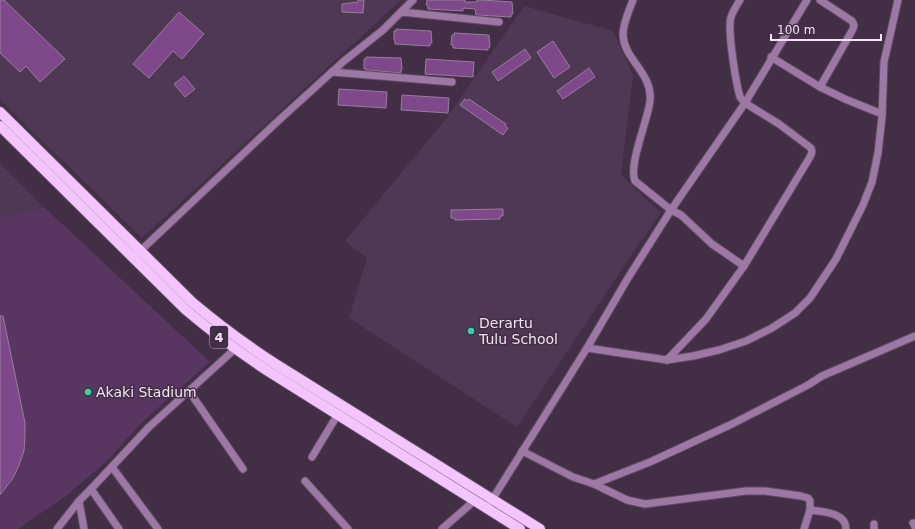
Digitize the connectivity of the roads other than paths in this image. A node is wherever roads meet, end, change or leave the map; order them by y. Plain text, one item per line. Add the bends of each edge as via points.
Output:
1 (413, 0) edge
2 (634, 0) edge
3 (740, 0) edge
4 (807, 0) edge
5 (820, 0) edge
6 (898, 0) edge
7 (401, 12) junction
8 (499, 22) dead end
9 (771, 57) junction
10 (332, 72) junction
11 (452, 82) dead end
12 (820, 87) junction
13 (745, 103) junction
14 (0, 112) edge
15 (882, 114) junction
16 (0, 126) edge
17 (671, 210) junction
18 (140, 251) junction
19 (133, 258) junction
20 (744, 266) junction
21 (915, 331) edge
22 (915, 336) edge
23 (906, 340) junction
24 (587, 348) junction
25 (235, 349) junction
26 (667, 360) junction
27 (189, 391) junction
28 (338, 414) junction
29 (522, 451) junction
30 (312, 457) dead end
31 (112, 467) junction
32 (243, 469) dead end
33 (305, 481) dead end
34 (594, 484) junction
35 (91, 489) junction
36 (492, 499) junction
37 (79, 501) junction
38 (474, 501) junction
39 (487, 508) junction
40 (810, 510) junction
41 (57, 529) edge
42 (84, 529) edge
43 (119, 529) edge
44 (158, 529) edge
45 (348, 529) edge
46 (442, 529) edge
47 (520, 529) edge
48 (540, 529) edge
49 (804, 529) edge
50 (846, 529) edge

1 - 7 street
2 - 17 street via 623,33 624,43 646,78 650,100 635,161 634,178
3 - 13 street via 731,17 731,46 736,82 740,97
4 - 9 street
5 - 12 street via 854,24
6 - 15 street via 884,62
7 - 8 street
7 - 10 street
9 - 12 street
9 - 13 street
10 - 11 street
10 - 18 street
12 - 15 street
13 - 17 street
13 - 20 street via 779,124 811,148 812,152
14 - 18 main road
15 - 26 street via 872,182 836,259 810,298 795,313 746,341 700,355
16 - 19 main road, 4
17 - 20 street via 685,219 712,244
17 - 24 street
18 - 19 street
18 - 36 main road via 192,302 242,342
19 - 25 main road, 4 via 186,310
20 - 26 street via 706,319
21 - 23 street
22 - 23 street
23 - 34 street via 822,376 732,424 650,462
24 - 26 street
24 - 29 street
25 - 27 street
25 - 28 main road, 4
27 - 31 street
27 - 32 street
28 - 30 street
28 - 38 main road, 4
29 - 34 street via 573,477
29 - 36 street
31 - 35 street
31 - 44 street
33 - 45 street
34 - 40 street via 636,503 659,503 746,491 765,491 808,498
35 - 37 street
35 - 43 street
36 - 39 street
36 - 48 main road
37 - 41 street
37 - 42 street
38 - 39 main road, 4
38 - 46 street
39 - 47 main road, 4
40 - 49 street
40 - 50 street via 831,513 841,518

